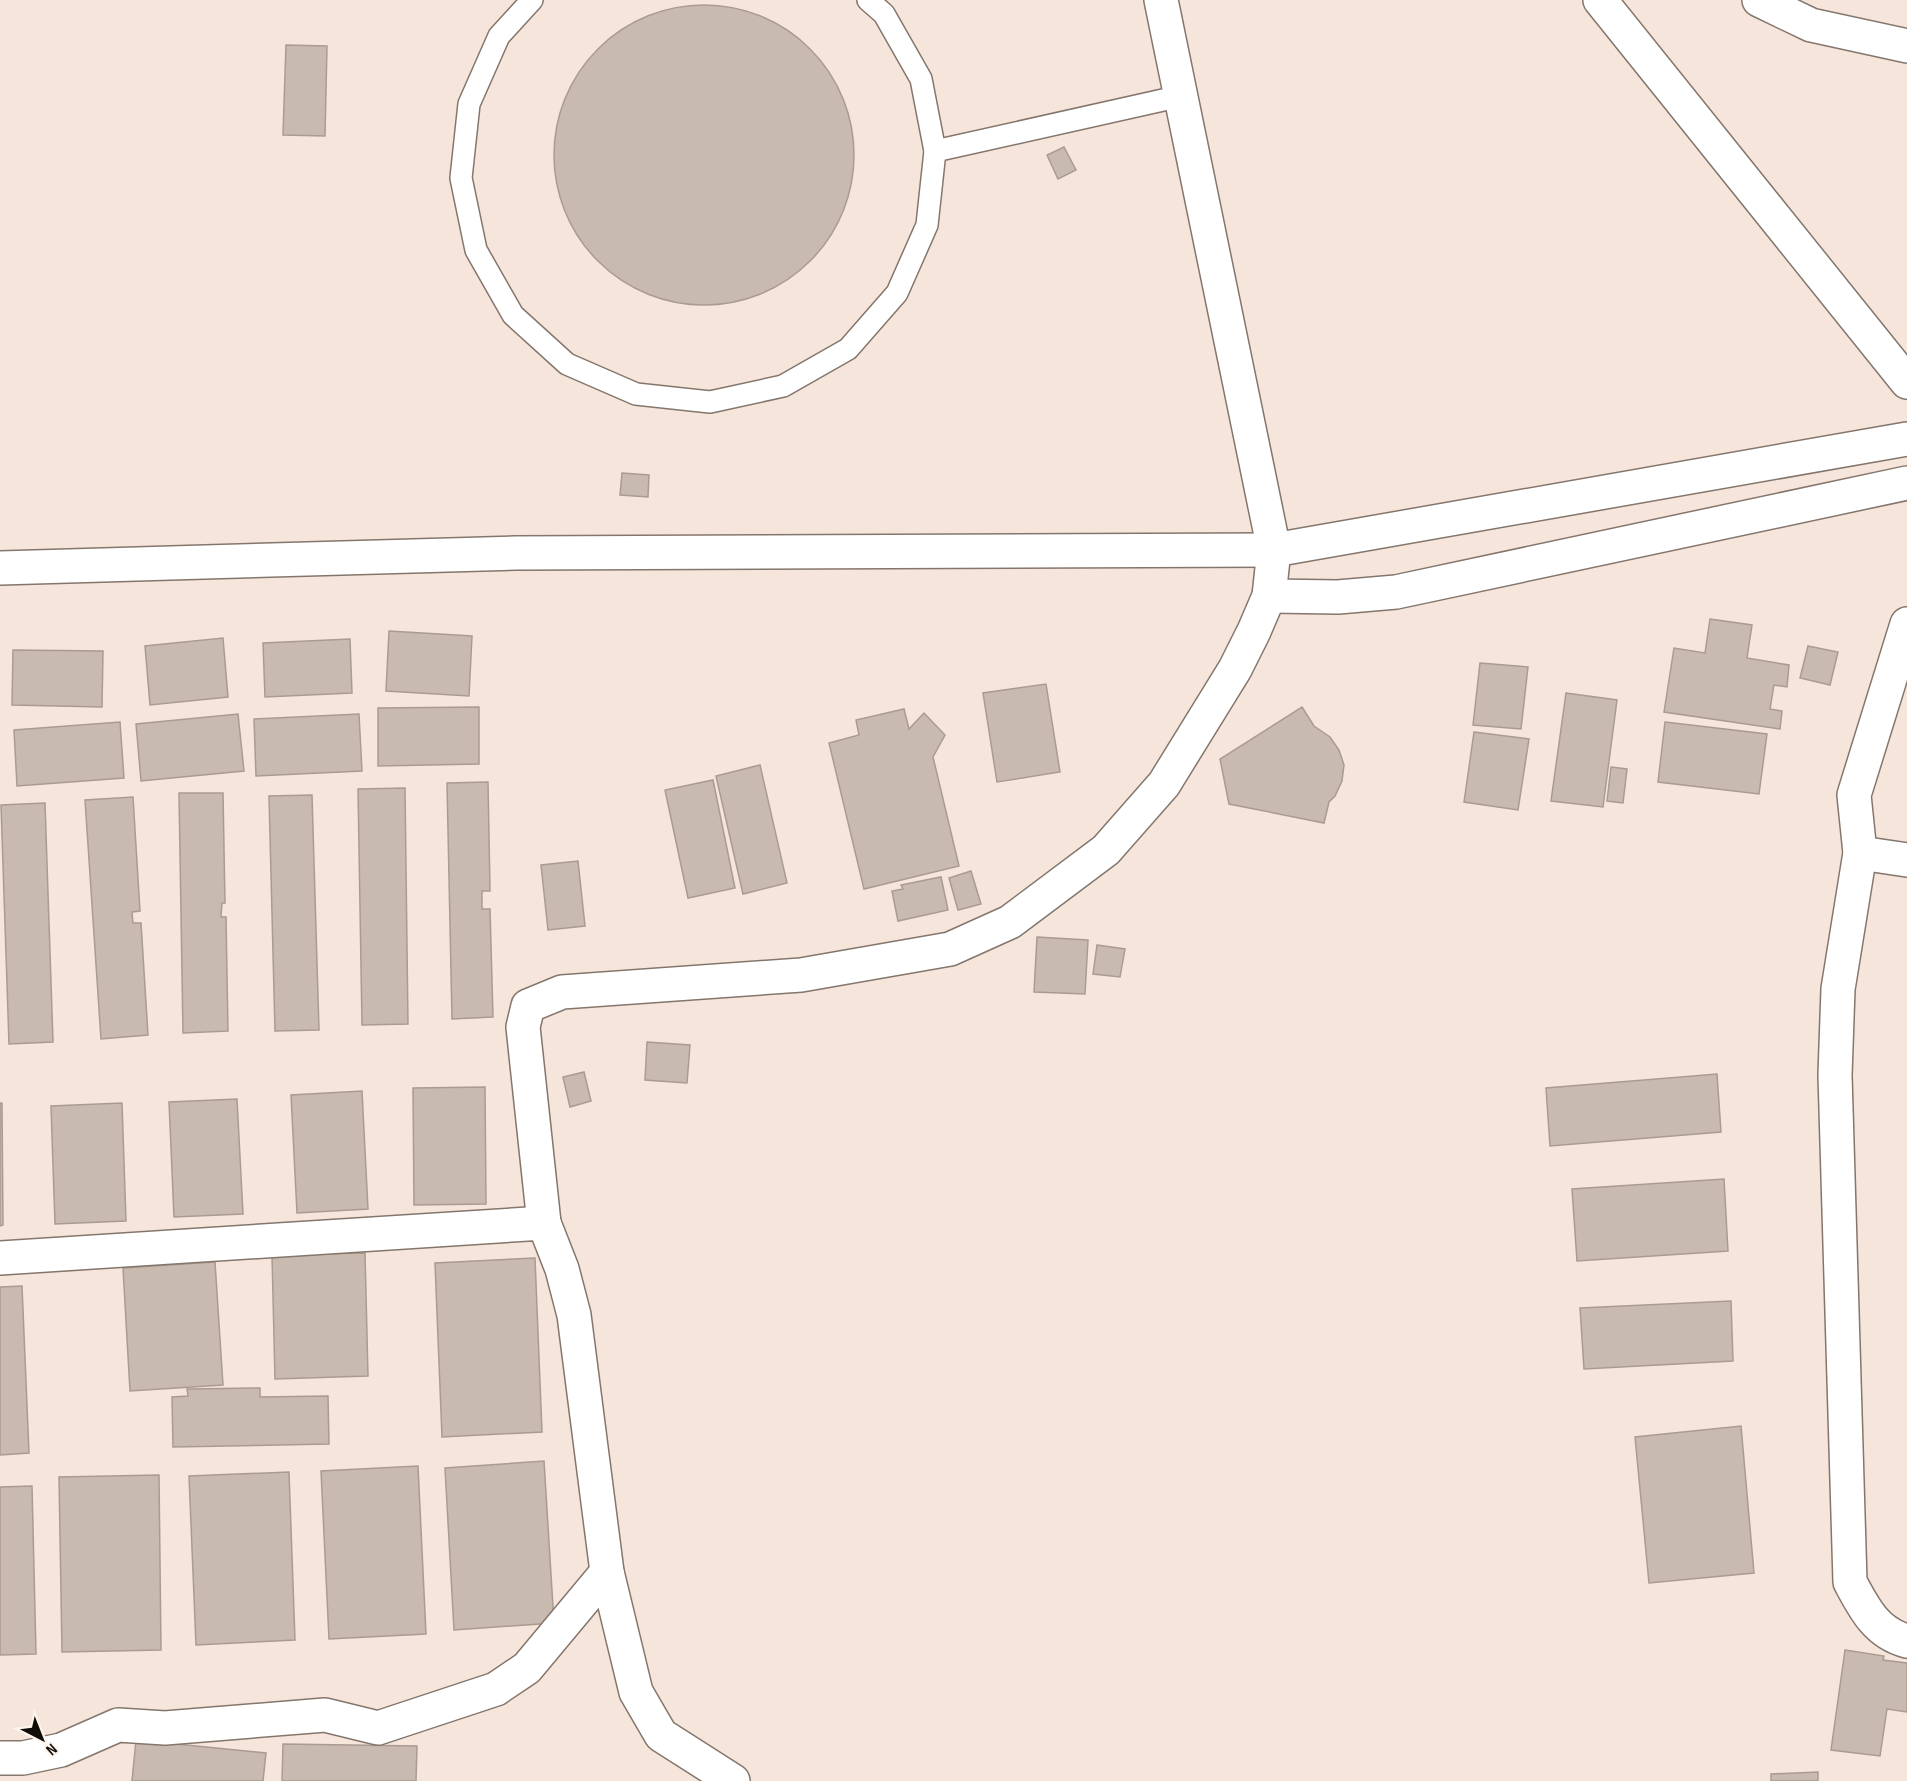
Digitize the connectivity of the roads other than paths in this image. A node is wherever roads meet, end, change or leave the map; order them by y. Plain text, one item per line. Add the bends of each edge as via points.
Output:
1 (532, 0) edge
2 (868, 0) edge
3 (1161, 0) edge
4 (1600, 0) edge
5 (1759, 0) edge
6 (1907, 46) edge
7 (1181, 96) junction
8 (936, 151) junction
9 (1907, 382) edge
10 (1907, 439) edge
11 (1907, 483) edge
12 (1274, 550) junction
13 (0, 568) edge
14 (1269, 596) junction
15 (1907, 624) edge
16 (1860, 853) junction
17 (1907, 860) edge
18 (544, 1223) junction
19 (0, 1258) edge
20 (607, 1572) junction
21 (1907, 1641) edge
22 (0, 1758) edge
23 (733, 1781) edge

1 - 8 lane via 499,36 469,104 461,178 476,250 513,315 567,364 636,394 710,402 783,386 848,349 897,293 927,225
2 - 8 lane via 884,14 921,79
3 - 7 street
4 - 9 street
5 - 6 street via 1811,25
7 - 8 lane
7 - 12 street
10 - 12 street
11 - 14 street via 1396,592 1338,597
12 - 13 street via 515,553
12 - 14 street
14 - 18 street via 1235,669 1164,784 1106,850 1010,921 950,949 801,975 562,992 528,1006 524,1027
15 - 16 street via 1854,795
16 - 17 street
16 - 21 street via 1838,989 1835,1075 1850,1582 1870,1618 1893,1638
18 - 19 street
18 - 20 street via 574,1315
20 - 22 street via 527,1668 496,1689 378,1728 325,1715 165,1728 118,1725 61,1750
20 - 23 street via 636,1692 661,1734

